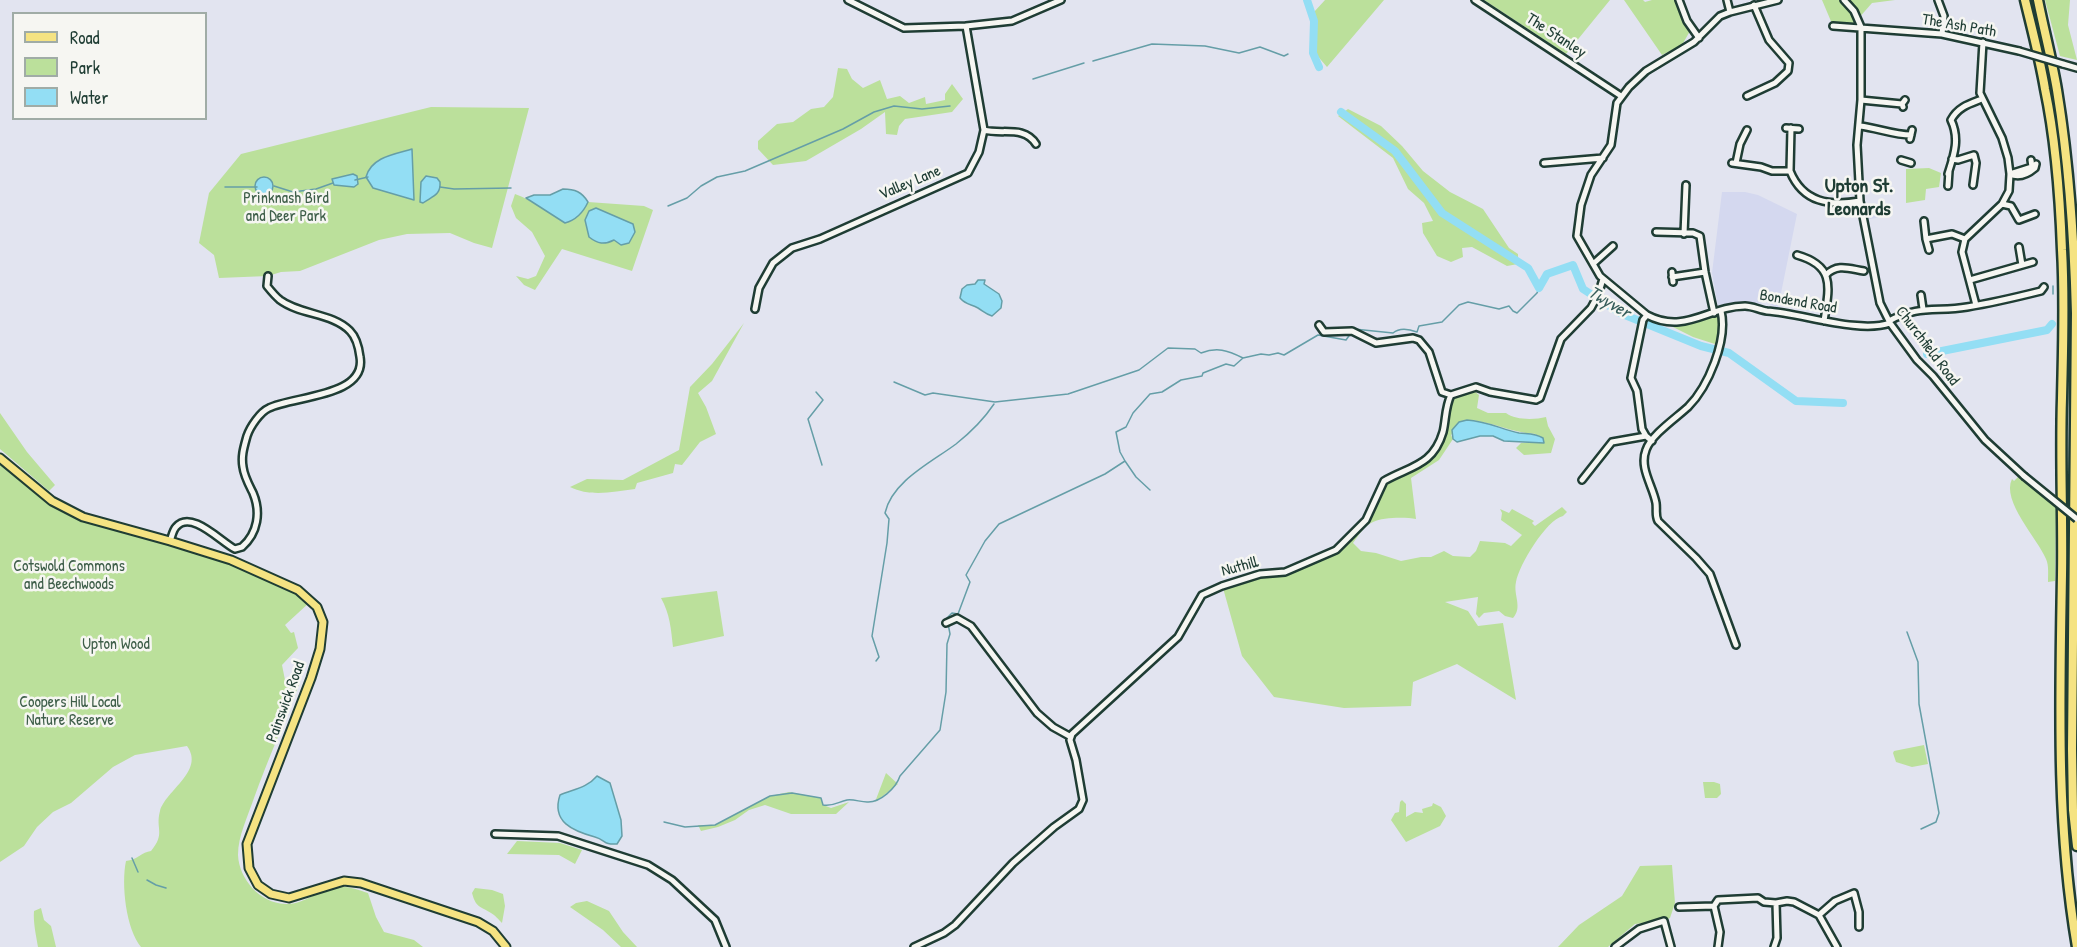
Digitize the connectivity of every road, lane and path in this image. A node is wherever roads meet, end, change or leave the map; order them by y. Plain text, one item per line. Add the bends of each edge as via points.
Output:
1 (848, 0) edge
2 (1061, 0) edge
3 (1475, 0) edge
4 (1679, 0) edge
5 (1727, 0) edge
6 (1778, 0) edge
7 (1844, 0) edge
8 (1938, 0) edge
9 (2025, 0) edge
10 (2038, 0) edge
11 (1754, 5) junction
12 (1730, 12) junction
13 (966, 26) junction
14 (1833, 26) dead end
15 (1860, 27) junction
16 (1941, 34) junction
17 (1699, 38) junction
18 (1983, 42) junction
19 (2077, 68) edge
20 (1621, 96) junction
21 (1747, 96) dead end
22 (1982, 99) junction
23 (1861, 100) junction
24 (1903, 104) dead end
25 (1860, 126) junction
26 (1798, 129) dead end
27 (984, 130) junction
28 (1747, 130) dead end
29 (1911, 135) dead end
30 (1036, 144) dead end
31 (1603, 158) junction
32 (1952, 159) junction
33 (1901, 160) dead end
34 (2034, 162) dead end
35 (1544, 163) dead end
36 (1911, 163) dead end
37 (1790, 171) junction
38 (2010, 174) junction
39 (1973, 185) dead end
40 (1948, 186) dead end
41 (1687, 189) dead end
42 (1860, 201) junction
43 (2002, 204) junction
44 (2035, 214) dead end
45 (1924, 221) dead end
46 (1655, 232) dead end
47 (1684, 234) junction
48 (1926, 239) junction
49 (1965, 239) junction
50 (1613, 246) dead end
51 (2019, 247) dead end
52 (1929, 250) dead end
53 (1799, 254) dead end
54 (1861, 262) dead end
55 (2033, 262) dead end
56 (1593, 264) junction
57 (2022, 265) junction
58 (1705, 272) junction
59 (1826, 275) junction
60 (268, 276) dead end
61 (1672, 277) dead end
62 (1603, 279) junction
63 (1970, 280) junction
64 (1921, 295) dead end
65 (2042, 298) dead end
66 (1976, 305) junction
67 (755, 309) dead end
68 (1923, 309) junction
69 (1721, 311) junction
70 (1714, 313) junction
71 (1647, 315) junction
72 (1824, 321) junction
73 (1889, 322) junction
74 (1319, 326) dead end
75 (1451, 395) junction
76 (1646, 436) junction
77 (1652, 441) junction
78 (0, 459) edge
79 (1582, 480) dead end
80 (2077, 519) edge
81 (170, 540) junction
82 (946, 623) dead end
83 (1736, 645) dead end
84 (1071, 737) junction
85 (495, 834) dead end
86 (2077, 846) edge
87 (1776, 903) junction
88 (1714, 906) junction
89 (1679, 907) dead end
90 (1819, 915) junction
91 (1859, 927) dead end
92 (506, 947) edge
93 (726, 947) edge
94 (914, 947) edge
95 (1614, 947) edge
96 (1671, 947) edge
97 (1718, 947) edge
98 (1774, 947) edge
99 (1836, 947) edge
100 (2077, 947) edge

1 - 13 street via 904,28
2 - 13 street via 1012,21
3 - 20 street, The Stanley
4 - 17 street
5 - 12 street
6 - 11 street, Bondend Road
7 - 15 street, Churchfield Road
8 - 16 street via 1944,16
9 - 100 highway via 2046,90 2058,178 2064,326 2060,751 2066,856
10 - 86 highway via 2057,89 2074,251 2072,749
11 - 12 street, Bondend Road
11 - 21 street via 1769,40 1789,63 1788,71 1775,83
12 - 17 street, Bondend Road via 1714,20
13 - 27 street, Valley Lane
14 - 15 street, The Ash Path
15 - 16 street, The Ash Path
15 - 23 street, Churchfield Road
16 - 18 street, The Ash Path
17 - 20 street, Bondend Road via 1646,70
18 - 19 street, The Ash Path, bridge
18 - 22 street
20 - 31 street, Bondend Road via 1611,145
22 - 32 street via 1955,112 1951,120 1957,138
22 - 38 street via 2002,138
23 - 24 street
23 - 25 street, Churchfield Road
25 - 29 street
25 - 42 street, Churchfield Road
26 - 37 street via 1789,128
27 - 30 street via 1025,134
27 - 67 street, Valley Lane via 968,173 792,248 773,263 759,288
28 - 37 street via 1739,137 1734,163
31 - 35 street
31 - 56 street, Bondend Road via 1591,175 1577,227 1578,240
32 - 39 street via 1974,155
32 - 40 street
33 - 36 street
34 - 38 street via 2032,167
37 - 42 street via 1801,188 1824,202
38 - 43 street via 2009,191
41 - 47 street
42 - 73 street, Churchfield Road via 1880,303
43 - 44 street via 2011,206 2018,223
43 - 49 street
45 - 48 street
46 - 47 street
47 - 58 street via 1700,236
48 - 49 street via 1952,234
48 - 52 street
49 - 63 street via 1962,252
50 - 56 street
51 - 57 street
53 - 59 street via 1815,262
54 - 59 street via 1862,271 1839,267
55 - 57 street
56 - 62 street, Bondend Road
57 - 63 street
58 - 61 street
58 - 70 street
59 - 72 street via 1829,287
60 - 81 street via 267,286 281,301 350,331 359,351 359,372 337,389 269,407 249,429 242,462 257,519 252,536 242,547 235,549 212,532 189,522 174,529
62 - 71 street, Bondend Road
62 - 75 street via 1591,308 1561,339 1540,398 1476,387
63 - 66 street
64 - 68 street
65 - 66 street, Bondend Road via 2043,289
66 - 68 street, Bondend Road
68 - 73 street, Bondend Road
69 - 70 street, Bondend Road
69 - 72 street, Bondend Road via 1744,306
69 - 77 street via 1720,344 1710,373 1698,395
70 - 71 street, Bondend Road via 1680,322
71 - 76 street via 1631,378
72 - 73 street, Bondend Road via 1880,326
73 - 80 street, Churchfield Road, bridge via 1993,448
74 - 75 street via 1324,332 1352,332 1376,342 1419,340 1429,352 1442,392
75 - 84 street, Nuthill via 1434,451 1421,464 1384,481 1366,520 1349,539 1336,550 1285,572 1260,574 1208,591 1178,637
76 - 77 street
76 - 79 street via 1612,442
77 - 83 street via 1646,448 1645,468 1656,517 1710,574
78 - 81 main road, Painswick Road via 52,501 83,517
81 - 92 main road, Painswick Road via 231,560 298,590 317,607 323,622 311,678 248,844 249,868 258,885 271,894 289,898 344,881 361,884 478,922 493,930
82 - 84 street via 957,618 971,626 1037,713
84 - 94 street via 1082,790 1079,809 1013,863 955,925
85 - 93 street via 558,836 648,864 672,880 715,920
87 - 88 street via 1758,898 1718,900
87 - 90 street via 1794,902
87 - 98 street
88 - 89 street
88 - 97 street via 1720,932
90 - 91 street via 1835,901 1854,893
90 - 99 street
95 - 96 street via 1639,929 1664,921

